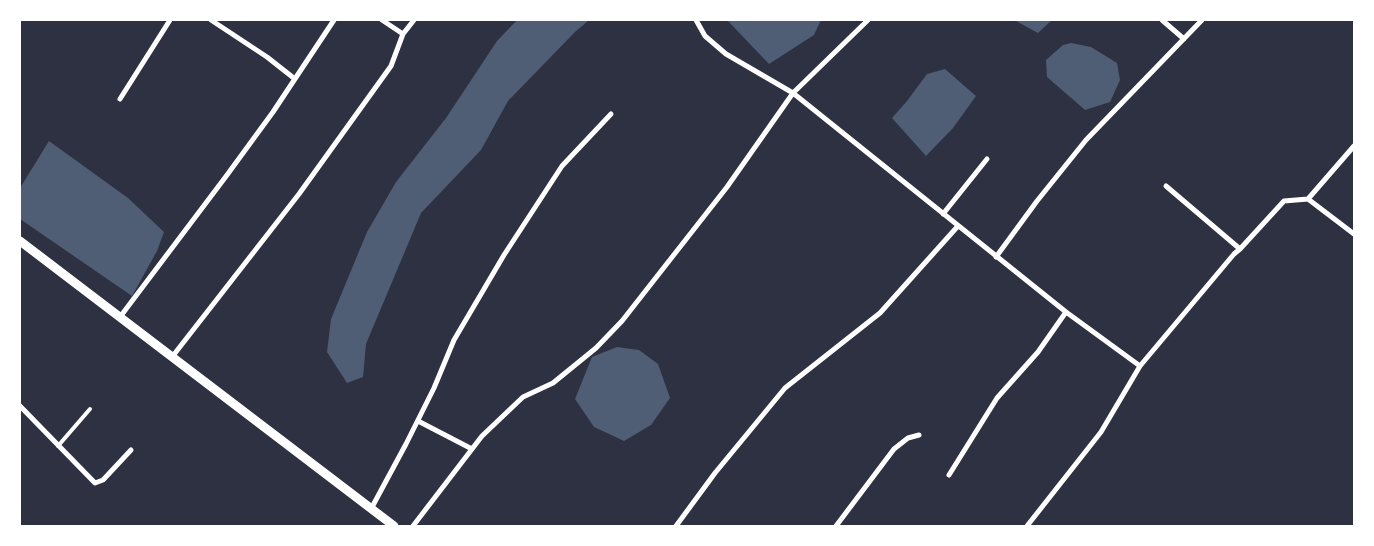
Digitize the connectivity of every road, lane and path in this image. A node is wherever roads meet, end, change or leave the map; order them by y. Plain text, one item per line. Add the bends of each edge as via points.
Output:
1 (170, 20) edge
2 (211, 20) edge
3 (334, 20) edge
4 (382, 20) edge
5 (414, 20) edge
6 (696, 20) edge
7 (868, 20) edge
8 (1162, 20) edge
9 (1202, 20) edge
10 (402, 34) junction
11 (1184, 39) junction
12 (295, 79) junction
13 (793, 93) junction
14 (120, 99) dead end
15 (611, 114) dead end
16 (1354, 146) edge
17 (987, 159) dead end
18 (1166, 186) dead end
19 (1308, 199) junction
20 (943, 214) junction
21 (958, 226) junction
22 (1354, 234) edge
23 (20, 241) edge
24 (1240, 249) junction
25 (996, 257) junction
26 (1066, 312) junction
27 (120, 317) junction
28 (172, 357) junction
29 (1140, 366) junction
30 (20, 406) edge
31 (90, 409) dead end
32 (418, 421) junction
33 (919, 435) dead end
34 (58, 446) junction
35 (472, 449) junction
36 (131, 450) dead end
37 (949, 474) dead end
38 (371, 509) junction
39 (394, 526) edge
40 (413, 526) edge
41 (676, 526) edge
42 (836, 526) edge
43 (1027, 526) edge

1 - 14 street
2 - 12 street via 267,56
3 - 12 street
4 - 10 street
5 - 10 street
6 - 13 street via 705,36 726,54
7 - 13 street
8 - 11 street
9 - 11 street
10 - 28 street via 391,66 299,194
11 - 25 street via 1086,140
12 - 27 street
13 - 20 street
13 - 35 street via 728,187 622,321 596,348 552,383 523,397
15 - 32 street via 562,166 504,255 454,340
16 - 19 street
17 - 20 street
18 - 24 street
19 - 22 street
19 - 24 street via 1284,201
20 - 21 street
21 - 25 street
21 - 41 street via 880,313 785,388
23 - 27 street
24 - 29 street
25 - 26 street
26 - 29 street
26 - 37 street via 1038,352 997,398
27 - 28 street
28 - 38 street
29 - 43 street via 1101,432
30 - 34 street
31 - 34 lane
32 - 35 street
32 - 38 street
33 - 42 street via 908,438 894,449
34 - 36 street via 95,483 103,480
35 - 40 street
38 - 39 street

